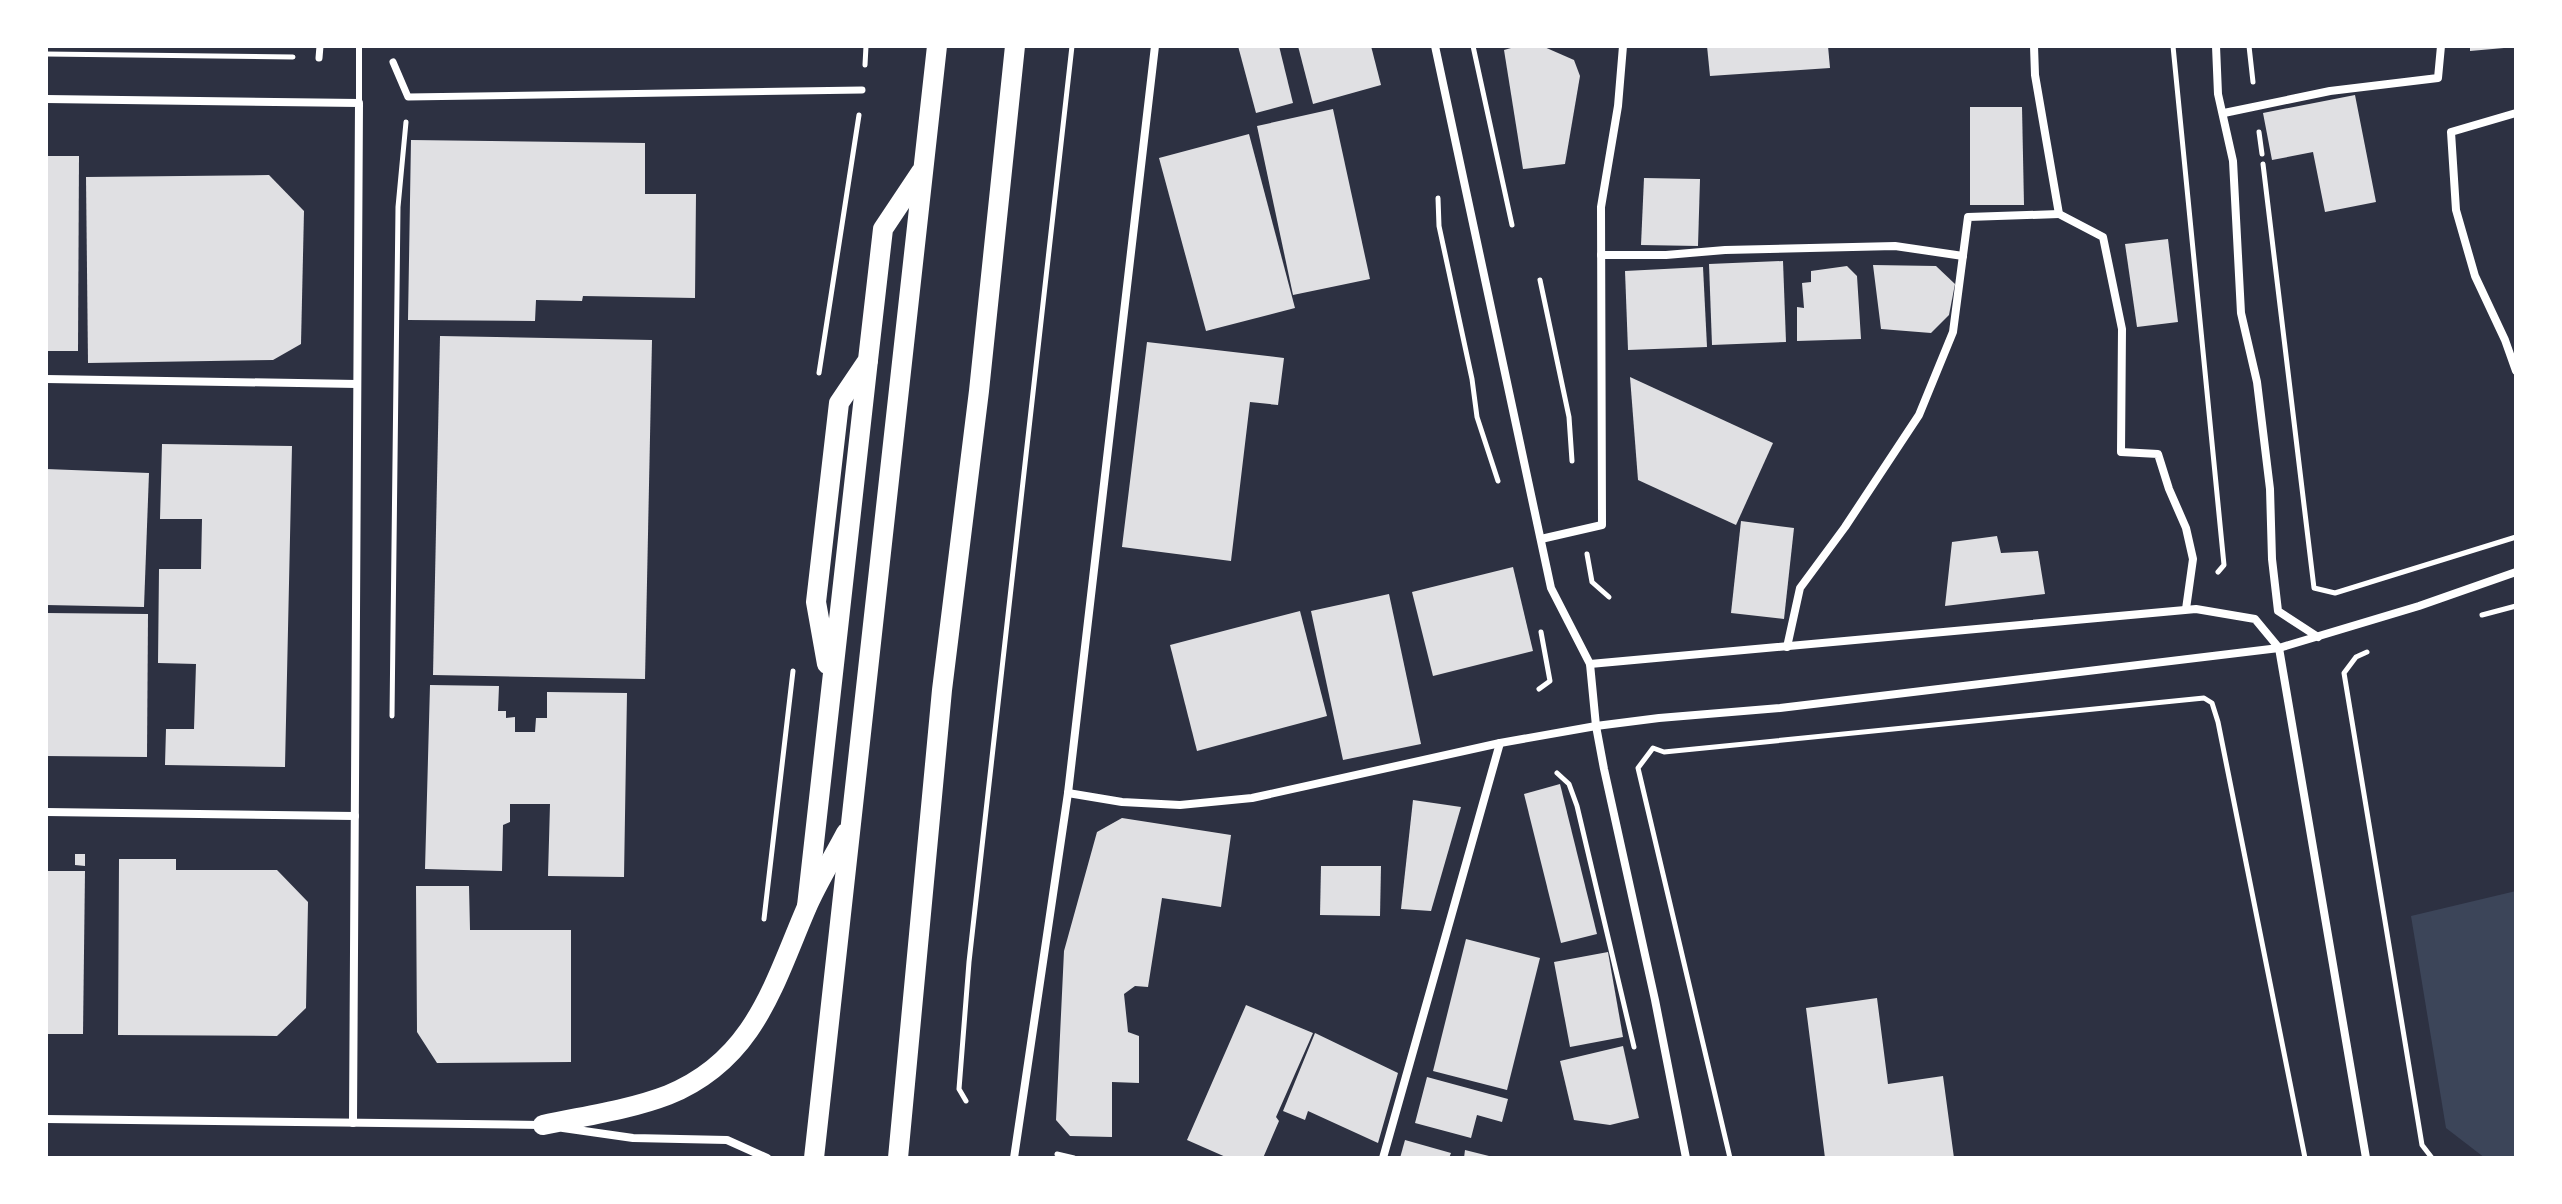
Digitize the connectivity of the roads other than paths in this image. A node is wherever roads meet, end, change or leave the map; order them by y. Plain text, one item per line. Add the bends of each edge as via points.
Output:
1 (320, 46) edge
2 (359, 46) edge
3 (937, 46) edge
4 (1015, 46) edge
5 (1155, 46) edge
6 (1435, 46) edge
7 (1623, 46) edge
8 (2034, 46) edge
9 (2216, 46) edge
10 (2441, 46) edge
11 (319, 58) road end
12 (393, 62) dead end
13 (862, 90) road end
14 (46, 99) edge
15 (359, 103) junction
16 (2224, 113) junction
17 (2516, 113) edge
18 (923, 169) junction
19 (2059, 214) junction
20 (1601, 255) junction
21 (1963, 256) junction
22 (2516, 371) edge
23 (46, 379) edge
24 (357, 384) junction
25 (1541, 539) junction
26 (2516, 572) edge
27 (2186, 609) junction
28 (2318, 637) junction
29 (1787, 647) junction
30 (2279, 648) junction
31 (1590, 664) junction
32 (1596, 726) junction
33 (1500, 743) junction
34 (1068, 793) junction
35 (46, 812) edge
36 (355, 816) junction
37 (852, 823) junction
38 (807, 906) junction
39 (46, 1119) edge
40 (353, 1123) junction
41 (543, 1125) junction
42 (767, 1158) edge
43 (814, 1158) edge
44 (898, 1158) edge
45 (1014, 1158) edge
46 (1383, 1158) edge
47 (1686, 1158) edge
48 (2366, 1158) edge

1 - 11 street
2 - 15 lane
3 - 18 main road
4 - 44 main road via 942,690
5 - 34 street
6 - 25 street
7 - 20 street via 1601,207
8 - 19 street
9 - 16 street
10 - 16 street via 2438,78 2330,91
12 - 13 street via 408,97
14 - 15 street
15 - 24 street
16 - 28 street via 2233,161 2241,313 2257,382 2270,489 2278,611
17 - 22 street via 2451,132 2456,210 2475,276
18 - 37 main road
18 - 38 main road via 883,229 868,360 839,403 816,602 832,686
19 - 21 street via 1968,217
19 - 27 street via 2103,237 2122,329 2121,452 2158,454 2193,559
20 - 21 street via 1895,246
20 - 25 street via 1602,525
21 - 29 street via 1953,332 1919,415 1800,588
23 - 24 street
24 - 36 street
25 - 31 street via 1551,588
26 - 28 street
27 - 29 street
27 - 30 street via 2255,619
28 - 30 street
29 - 31 street
30 - 32 street
30 - 48 street
31 - 32 street
32 - 33 street
32 - 47 street
33 - 34 street via 1252,798 1180,805
33 - 46 street
34 - 45 street
35 - 36 street
36 - 40 street
37 - 38 main road
37 - 43 main road
38 - 41 main road via 761,1015 723,1061 669,1094
39 - 40 street
40 - 41 street
41 - 42 street via 633,1138 727,1140

